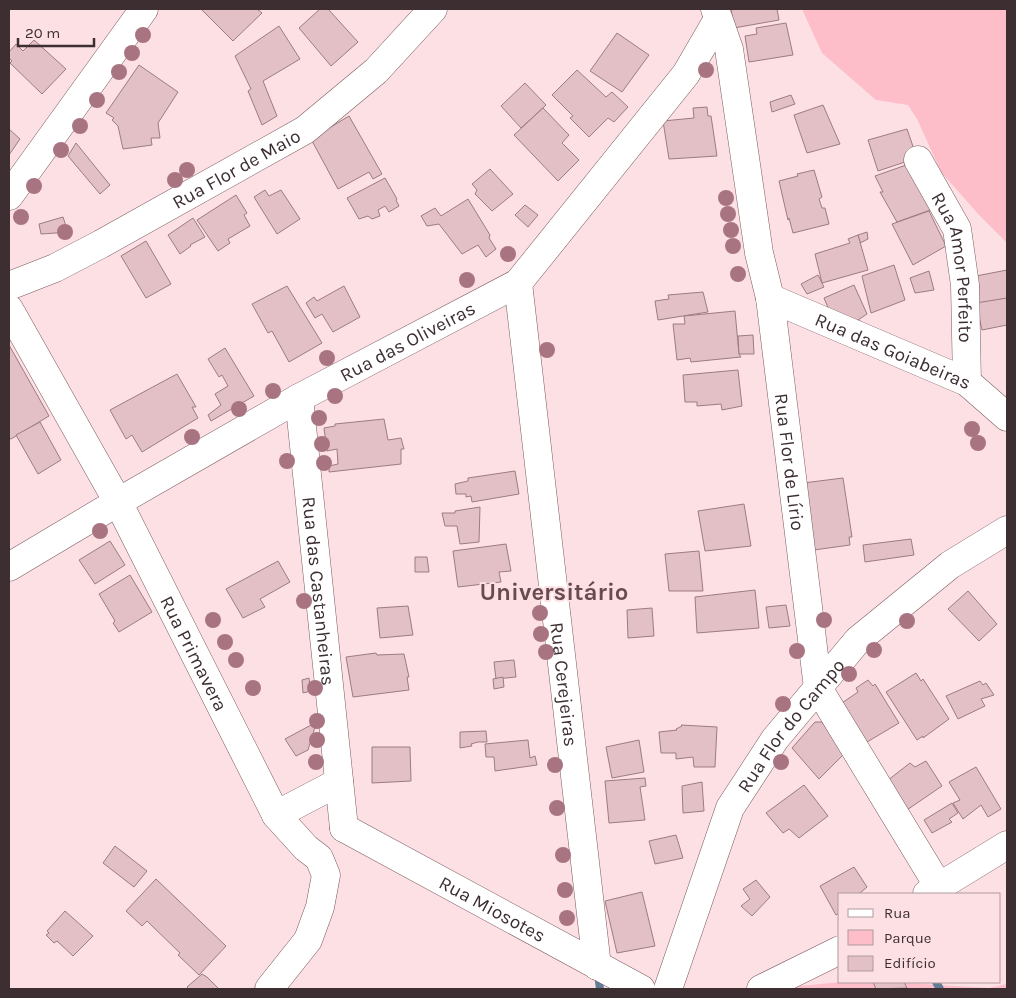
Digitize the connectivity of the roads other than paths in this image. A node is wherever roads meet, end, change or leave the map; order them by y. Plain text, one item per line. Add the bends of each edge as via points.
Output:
1 (144, 9) edge
2 (433, 9) edge
3 (716, 14) edge
4 (918, 160) dead end
5 (9, 196) edge
6 (518, 283) junction
7 (9, 286) edge
8 (770, 298) junction
9 (9, 309) edge
10 (967, 382) junction
11 (299, 398) junction
12 (1007, 417) edge
13 (118, 502) junction
14 (1007, 530) edge
15 (9, 567) edge
16 (818, 688) junction
17 (339, 782) junction
18 (276, 815) junction
19 (344, 828) junction
20 (1007, 845) edge
21 (306, 848) junction
22 (933, 890) edge
23 (838, 951) edge
24 (597, 966) junction
25 (269, 989) edge
26 (641, 989) edge
27 (668, 989) edge
28 (761, 989) edge

1 - 5 street
2 - 7 street, Rua Flor de Maio via 376,71 305,130 55,268
3 - 6 street, Rua das Oliveiras via 686,74
3 - 8 street, Rua Flor de Lírio via 729,49 759,253
4 - 10 street, Rua Amor Perfeito via 957,229 965,285
6 - 11 street, Rua das Oliveiras
6 - 24 street, Rua Cerejeiras
8 - 10 street, Rua das Goiabeiras
8 - 16 street, Rua Flor de Lírio
9 - 13 street, Rua Primavera
10 - 12 street, Rua das Goiabeiras
11 - 13 street, Rua das Oliveiras
11 - 17 street, Rua das Castanheiras
13 - 15 street, Rua das Oliveiras
13 - 18 street, Rua Primavera
14 - 16 street, Rua Flor do Campo via 950,566 858,640
16 - 22 street, Rua Flor de Lírio
16 - 27 street, Rua Flor do Campo via 775,739 730,808
17 - 18 street
17 - 19 street, Rua das Castanheiras
18 - 21 street, Rua Primavera
19 - 21 street
19 - 24 street, Rua Miosotes
20 - 22 street
21 - 25 street, Rua Primavera via 319,858 326,875 320,907 308,940
23 - 28 street
24 - 26 street, Rua Miosotes

